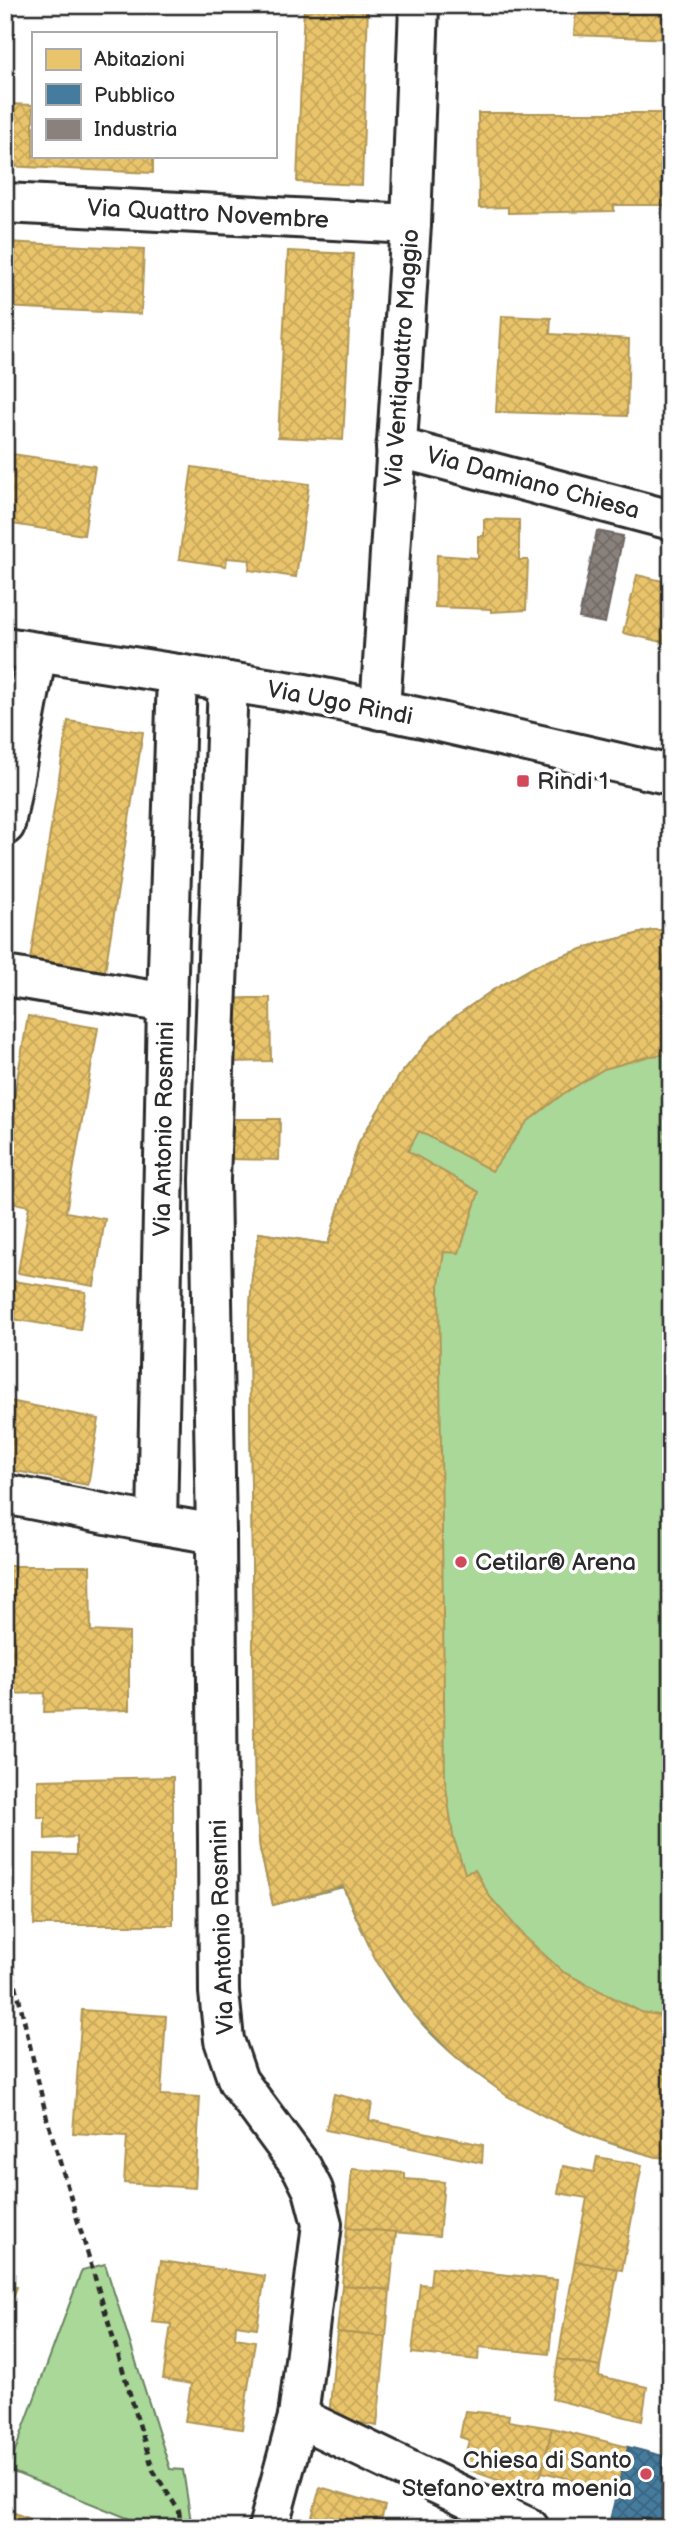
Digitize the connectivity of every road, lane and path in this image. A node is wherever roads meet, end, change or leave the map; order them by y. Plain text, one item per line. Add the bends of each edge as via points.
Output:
1 (419, 5) edge
2 (5, 203) edge
3 (411, 224) junction
4 (396, 446) junction
5 (671, 520) edge
6 (21, 649) edge
7 (177, 674) junction
8 (228, 682) junction
9 (380, 710) junction
10 (671, 775) edge
11 (5, 825) edge
12 (5, 976) edge
13 (167, 1003) junction
14 (5, 1494) edge
15 (157, 1524) junction
16 (216, 1534) junction
17 (5, 1938) edge
18 (298, 2417) junction
19 (181, 2528) edge
20 (268, 2528) edge
21 (529, 2528) edge

1 - 3 street, Via Ventiquattro Maggio
2 - 3 street, Via Quattro Novembre
3 - 4 street, Via Ventiquattro Maggio
4 - 5 street, Via Damiano Chiesa
4 - 9 street, Via Ventiquattro Maggio
6 - 7 street, Via Ugo Rindi
6 - 11 street
7 - 8 street, Via Ugo Rindi
7 - 13 street, Via Antonio Rosmini
8 - 9 street, Via Ugo Rindi
8 - 16 street, Via Antonio Rosmini via 210,1180
9 - 10 street, Via Ugo Rindi
12 - 13 street
13 - 15 street, Via Antonio Rosmini
14 - 15 street
15 - 16 street
16 - 18 street, Via Antonio Rosmini via 219,1992 224,2040 238,2081 302,2168 322,2224
17 - 19 path via 47,2119 153,2470 179,2511
18 - 20 street, Via Antonio Rosmini
18 - 21 street

